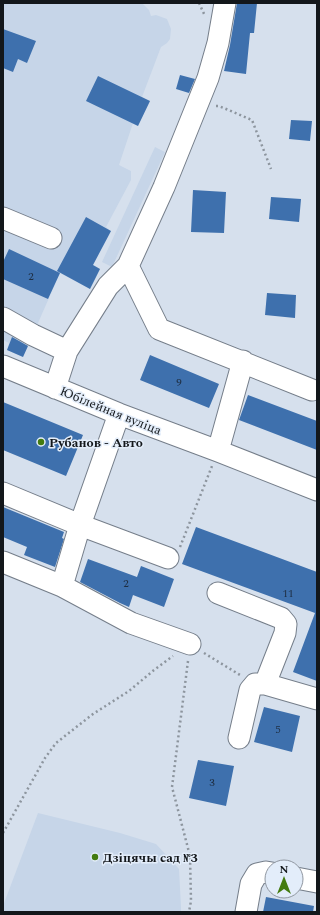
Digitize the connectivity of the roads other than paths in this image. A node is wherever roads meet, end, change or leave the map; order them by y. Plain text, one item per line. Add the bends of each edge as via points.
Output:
1 (224, 3) edge
2 (3, 218) edge
3 (51, 238) dead end
4 (128, 266) junction
5 (3, 318) edge
6 (67, 351) junction
7 (243, 361) junction
8 (3, 366) edge
9 (54, 388) junction
10 (312, 390) dead end
11 (119, 414) junction
12 (218, 451) junction
13 (317, 490) edge
14 (3, 493) edge
15 (80, 525) junction
16 (173, 555) road end
17 (3, 562) edge
18 (62, 586) junction
19 (218, 593) dead end
20 (190, 644) road end
21 (260, 684) junction
22 (317, 699) edge
23 (239, 738) dead end
24 (264, 872) edge
25 (304, 880) edge
26 (317, 882) edge
27 (246, 912) edge

1 - 4 street, Юбілейная вуліца via 218,43 208,78 164,187
2 - 3 street
4 - 6 street, Юбілейная вуліца via 108,286
4 - 7 street via 159,329
5 - 6 street
6 - 9 street, Юбілейная вуліца
7 - 10 street
7 - 12 street
8 - 9 street
9 - 11 street, Юбілейная вуліца
11 - 12 street, Юбілейная вуліца
11 - 15 street
12 - 13 street, Юбілейная вуліца
14 - 15 street
15 - 16 street
15 - 18 street
17 - 18 street
18 - 20 street via 131,623
19 - 21 street via 281,618 286,624 285,633
21 - 22 street
21 - 23 street via 250,690
24 - 27 street via 257,874 251,884
25 - 26 street

